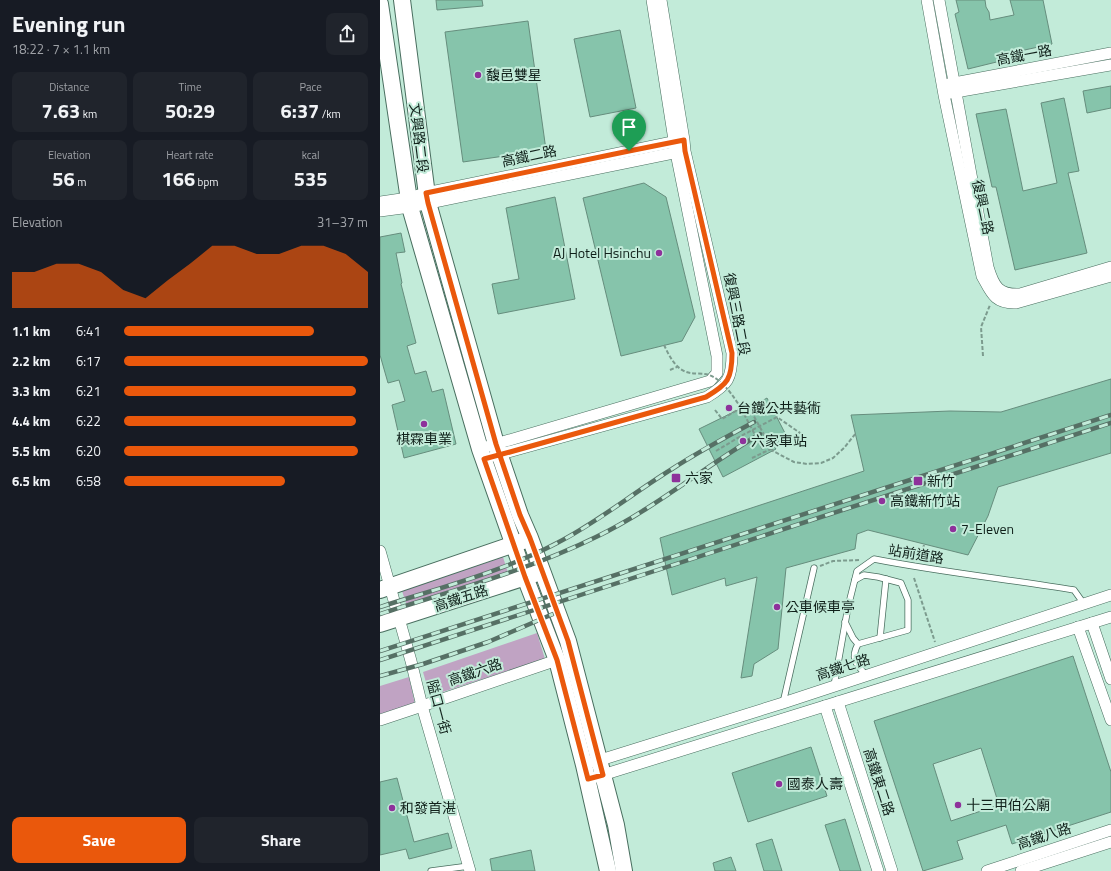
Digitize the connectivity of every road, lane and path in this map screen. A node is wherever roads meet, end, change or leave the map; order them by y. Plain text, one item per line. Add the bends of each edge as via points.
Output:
1 (402, 0) edge
2 (652, 0) edge
3 (661, 0) edge
4 (926, 0) edge
5 (939, 0) edge
6 (380, 4) edge
7 (1111, 53) edge
8 (1111, 65) edge
9 (956, 87) junction
10 (943, 91) junction
11 (680, 146) junction
12 (427, 198) junction
13 (380, 202) edge
14 (409, 202) junction
15 (380, 212) edge
16 (1111, 267) edge
17 (1111, 276) edge
18 (993, 296) junction
19 (664, 345) dead end
20 (982, 356) dead end
21 (677, 367) junction
22 (670, 370) dead end
23 (741, 408) junction
24 (715, 410) dead end
25 (744, 414) junction
26 (759, 426) junction
27 (752, 430) junction
28 (856, 433) dead end
29 (803, 435) dead end
30 (498, 450) junction
31 (772, 450) junction
32 (716, 451) dead end
33 (764, 452) junction
34 (482, 454) junction
35 (752, 458) dead end
36 (530, 538) junction
37 (514, 545) junction
38 (924, 545) dead end
39 (380, 551) edge
40 (874, 560) junction
41 (920, 562) dead end
42 (814, 568) joint
43 (543, 572) junction
44 (525, 577) junction
45 (914, 578) dead end
46 (886, 579) junction
47 (855, 580) junction
48 (385, 588) edge
49 (1111, 595) edge
50 (1084, 604) junction
51 (1111, 617) edge
52 (400, 618) junction
53 (846, 622) junction
54 (1092, 623) junction
55 (380, 624) edge
56 (1078, 627) junction
57 (880, 638) junction
58 (858, 644) junction
59 (935, 644) dead end
60 (557, 660) junction
61 (866, 675) junction
62 (1111, 680) edge
63 (834, 686) junction
64 (838, 702) junction
65 (783, 703) junction
66 (422, 706) junction
67 (825, 706) junction
68 (380, 720) edge
69 (1111, 720) edge
70 (594, 770) junction
71 (1111, 830) edge
72 (1111, 842) edge
73 (469, 868) edge
74 (431, 871) edge
75 (608, 871) edge
76 (624, 871) edge
77 (878, 871) edge
78 (892, 871) edge
79 (987, 871) edge
80 (1021, 871) edge

1 - 12 street, 文興路二段
2 - 11 street, 復興三路二段
3 - 11 street, 復興三路二段
4 - 10 street, 復興二路
5 - 9 street, 復興二路
6 - 14 street, 文興路二段
7 - 9 street, 高鐵一路
8 - 9 street, 高鐵一路
9 - 10 street, 高鐵一路
9 - 16 street, 復興二路 via 988,267 992,281 999,290 1009,294 1020,294
10 - 18 street, 復興二路 via 982,276
11 - 12 street, 高鐵二路
11 - 30 street, 復興三路二段 via 732,353 730,376 721,388 706,397
12 - 14 street, 高鐵二路
12 - 30 street, 文興路二段
13 - 14 street, 高鐵二路
14 - 15 street, 高鐵二路
14 - 34 street, 文興路二段
17 - 18 street via 1016,303 1008,304
18 - 20 path via 981,327
19 - 21 path, bridge
21 - 22 path
21 - 23 path, bridge via 689,373 709,375 720,382
23 - 24 path via 722,419
23 - 25 path
25 - 26 path via 751,411
25 - 27 path
26 - 27 path
26 - 29 path via 777,417
26 - 31 path
27 - 32 path
27 - 33 path
28 - 31 path via 833,458 821,463 794,462
30 - 34 street, 復興三路二段
30 - 36 street, 文興路二段
31 - 33 path
33 - 35 path
34 - 37 street, 文興路二段
36 - 37 street
36 - 43 street, 文興路二段
37 - 44 street, 文興路二段
37 - 48 street
38 - 41 path
39 - 48 street, 隘口一街
40 - 42 path via 833,560
40 - 47 lane, 站前道路 via 857,571
40 - 50 lane, 站前道路 via 1074,590
42 - 65 lane
43 - 44 street, 高鐵五路
43 - 70 street, 文興路二段 via 568,641
44 - 52 street, 高鐵五路
44 - 60 street, 文興路二段
45 - 59 path
46 - 47 lane via 864,576
46 - 57 lane
46 - 57 lane via 901,583 908,600 908,630
47 - 53 lane, 站前道路
48 - 52 street, 隘口一街
49 - 50 street, 高鐵七路
50 - 61 street, 高鐵七路
51 - 54 street
52 - 55 street, 高鐵五路
52 - 66 street, 隘口一街
53 - 58 lane
53 - 63 lane, 站前道路
54 - 56 street
54 - 62 street
56 - 64 street
56 - 69 street
57 - 58 lane
58 - 61 lane via 854,659
60 - 66 street, 高鐵六路
60 - 70 street, 文興路二段
61 - 63 street, 高鐵七路
63 - 65 street, 高鐵七路
64 - 67 street
64 - 78 street, 高鐵東二路
65 - 70 street, 高鐵七路
66 - 68 street, 高鐵六路
66 - 73 street, 隘口一街
67 - 70 street
67 - 77 street, 高鐵東二路
70 - 75 street, 文興路二段
70 - 76 street, 文興路二段 via 616,825
71 - 79 street, 高鐵八路
72 - 80 street, 高鐵八路
73 - 74 lane

